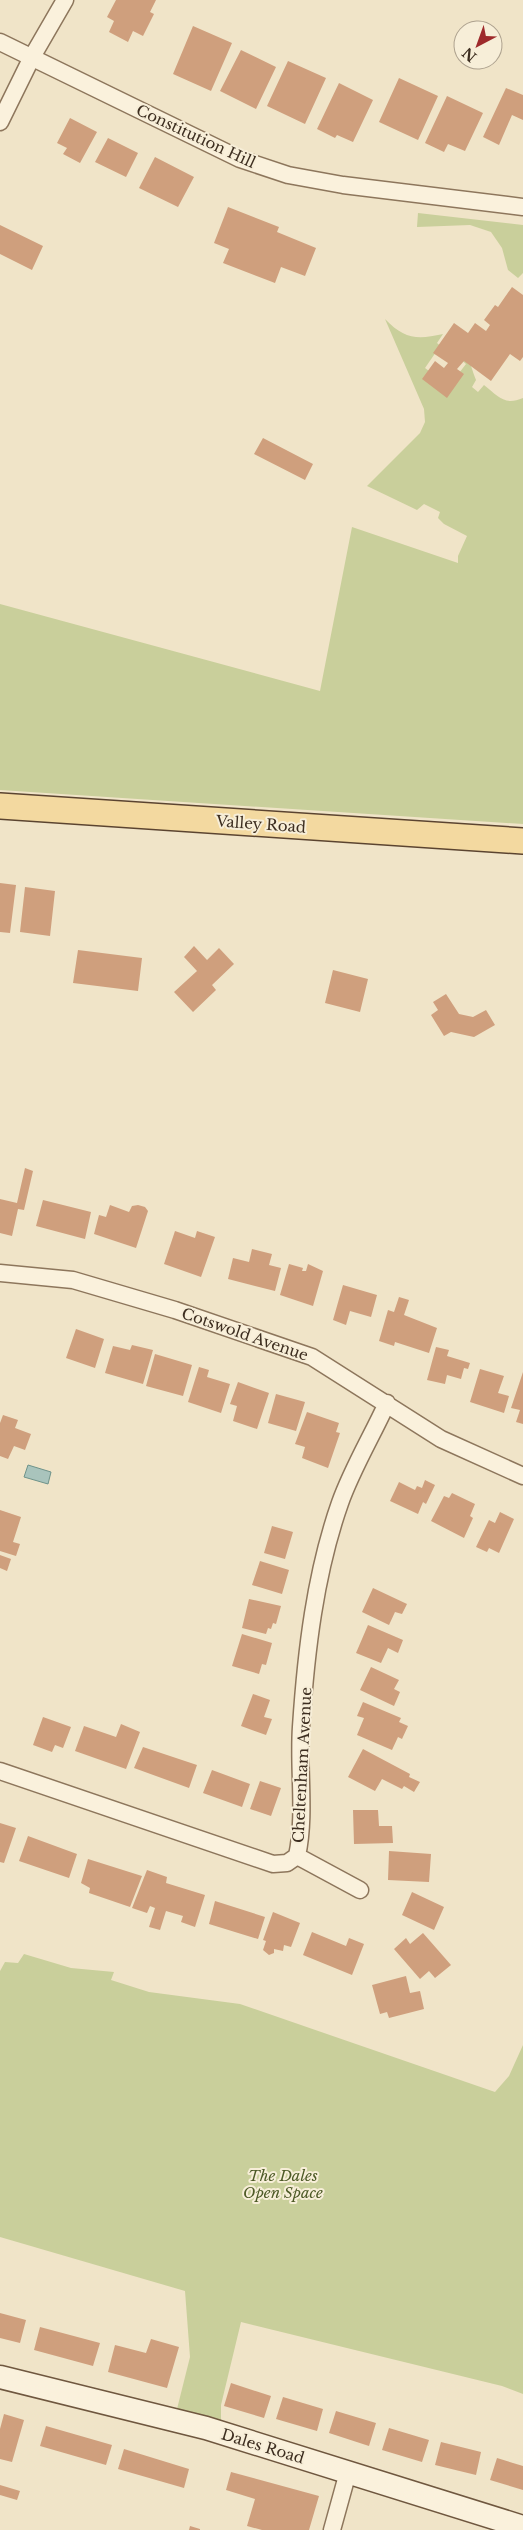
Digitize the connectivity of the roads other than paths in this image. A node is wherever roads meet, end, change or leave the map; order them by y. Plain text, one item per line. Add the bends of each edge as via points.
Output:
1 (66, 0) edge
2 (0, 42) edge
3 (32, 57) junction
4 (0, 122) edge
5 (523, 207) edge
6 (0, 806) edge
7 (523, 842) edge
8 (0, 1273) edge
9 (387, 1403) junction
10 (523, 1476) edge
11 (0, 1771) edge
12 (297, 1856) junction
13 (360, 1890) dead end
14 (0, 2377) edge
15 (348, 2472) junction
16 (523, 2527) edge
17 (332, 2530) edge

1 - 3 street
2 - 3 street, Constitution Hill
3 - 4 street
3 - 5 street, Constitution Hill via 240,160 288,175
6 - 7 main road, Valley Road
8 - 9 street, Cotswold Avenue via 73,1280 175,1310 312,1357
9 - 10 street, Cotswold Avenue via 442,1439
9 - 12 street, Cheltenham Avenue via 340,1502 313,1613 301,1729 302,1834
11 - 12 street, Cheltenham Avenue via 273,1864 288,1863
12 - 13 street
14 - 15 street, Dales Road via 198,2426
15 - 16 street, Dales Road
15 - 17 street

